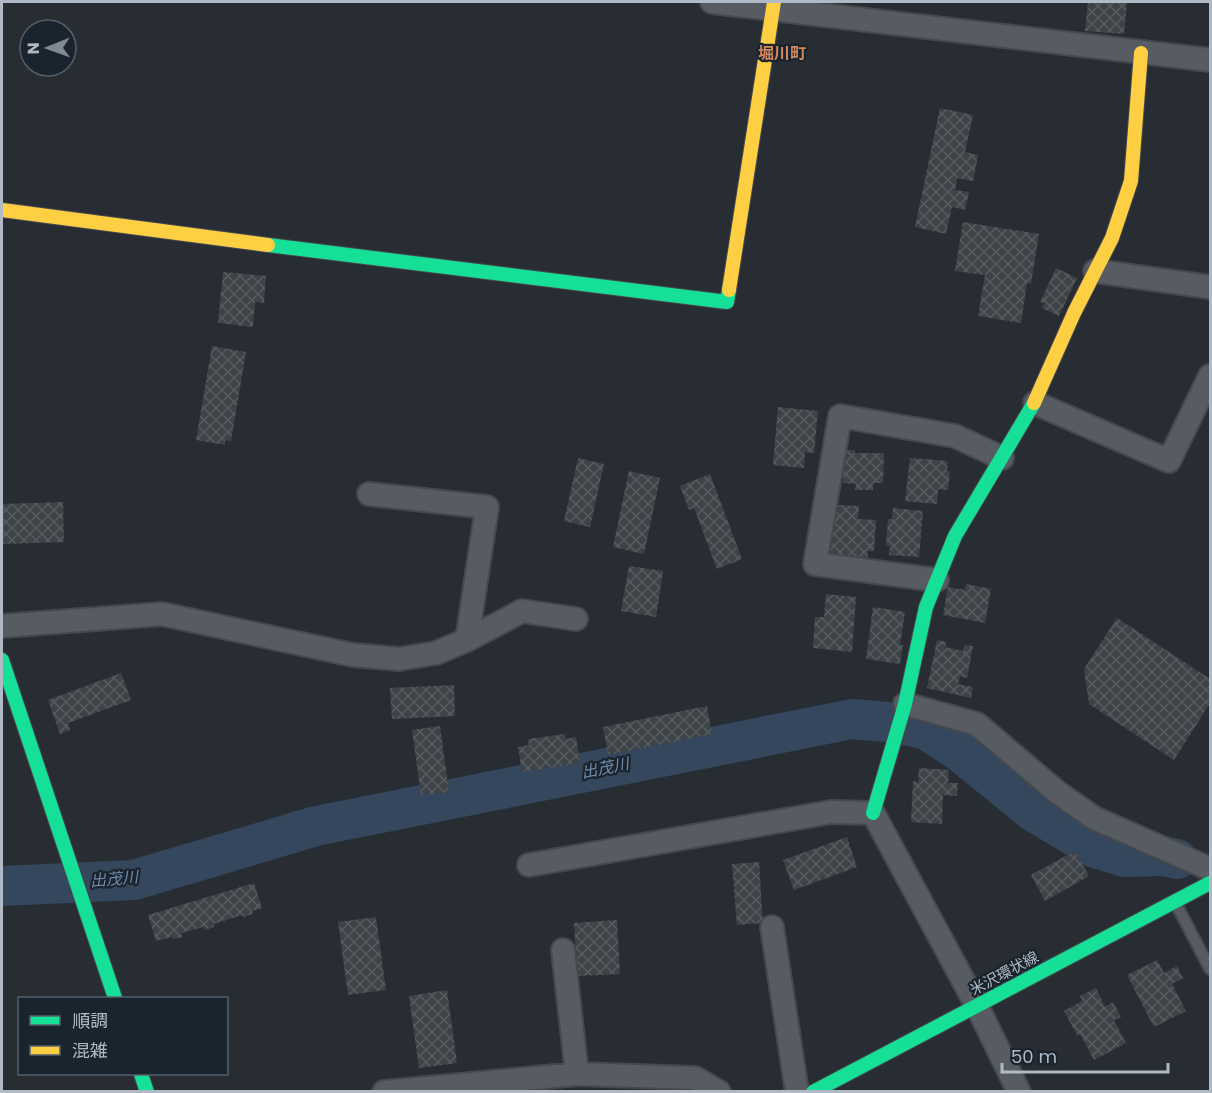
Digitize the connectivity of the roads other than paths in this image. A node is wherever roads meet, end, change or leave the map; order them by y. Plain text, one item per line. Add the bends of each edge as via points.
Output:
1 (712, 2) edge
2 (773, 5) edge
3 (1141, 53) junction
4 (1210, 60) edge
5 (2, 210) edge
6 (1095, 271) junction
7 (1210, 287) edge
8 (1210, 376) edge
9 (1035, 403) junction
10 (1002, 458) junction
11 (369, 494) dead end
12 (937, 580) junction
13 (576, 619) dead end
14 (2, 626) edge
15 (467, 640) junction
16 (2, 660) edge
17 (905, 705) junction
18 (873, 813) junction
19 (529, 866) dead end
20 (1210, 869) edge
21 (1210, 883) edge
22 (1174, 901) junction
23 (772, 927) dead end
24 (563, 950) dead end
25 (1210, 969) edge
26 (114, 997) edge
27 (977, 1006) junction
28 (577, 1074) junction
29 (141, 1075) edge
30 (843, 1083) edge
31 (147, 1092) edge
32 (384, 1092) edge
33 (719, 1092) edge
34 (797, 1092) edge
35 (813, 1092) edge
36 (1019, 1092) edge

1 - 2 street
2 - 3 street
2 - 5 street via 727,302
3 - 4 street
3 - 6 street via 1131,181 1112,238
6 - 7 street
6 - 9 street
8 - 9 street via 1169,460
9 - 10 street
10 - 12 street via 955,536
10 - 12 street via 954,436 840,416 815,564
11 - 15 street via 487,507
12 - 17 street via 926,607
13 - 15 street via 522,611
14 - 15 street via 162,614 353,655 399,658 436,653
16 - 26 street
17 - 18 street
17 - 20 street via 977,724 1094,818
18 - 19 street via 831,812
18 - 27 street
21 - 22 street, 米沢環状線
22 - 25 lane
22 - 27 street, 米沢環状線
23 - 34 street
24 - 28 street
27 - 30 street, 米沢環状線
27 - 36 street
28 - 32 street
28 - 33 street via 695,1078
29 - 31 street
30 - 35 street, 米沢環状線

